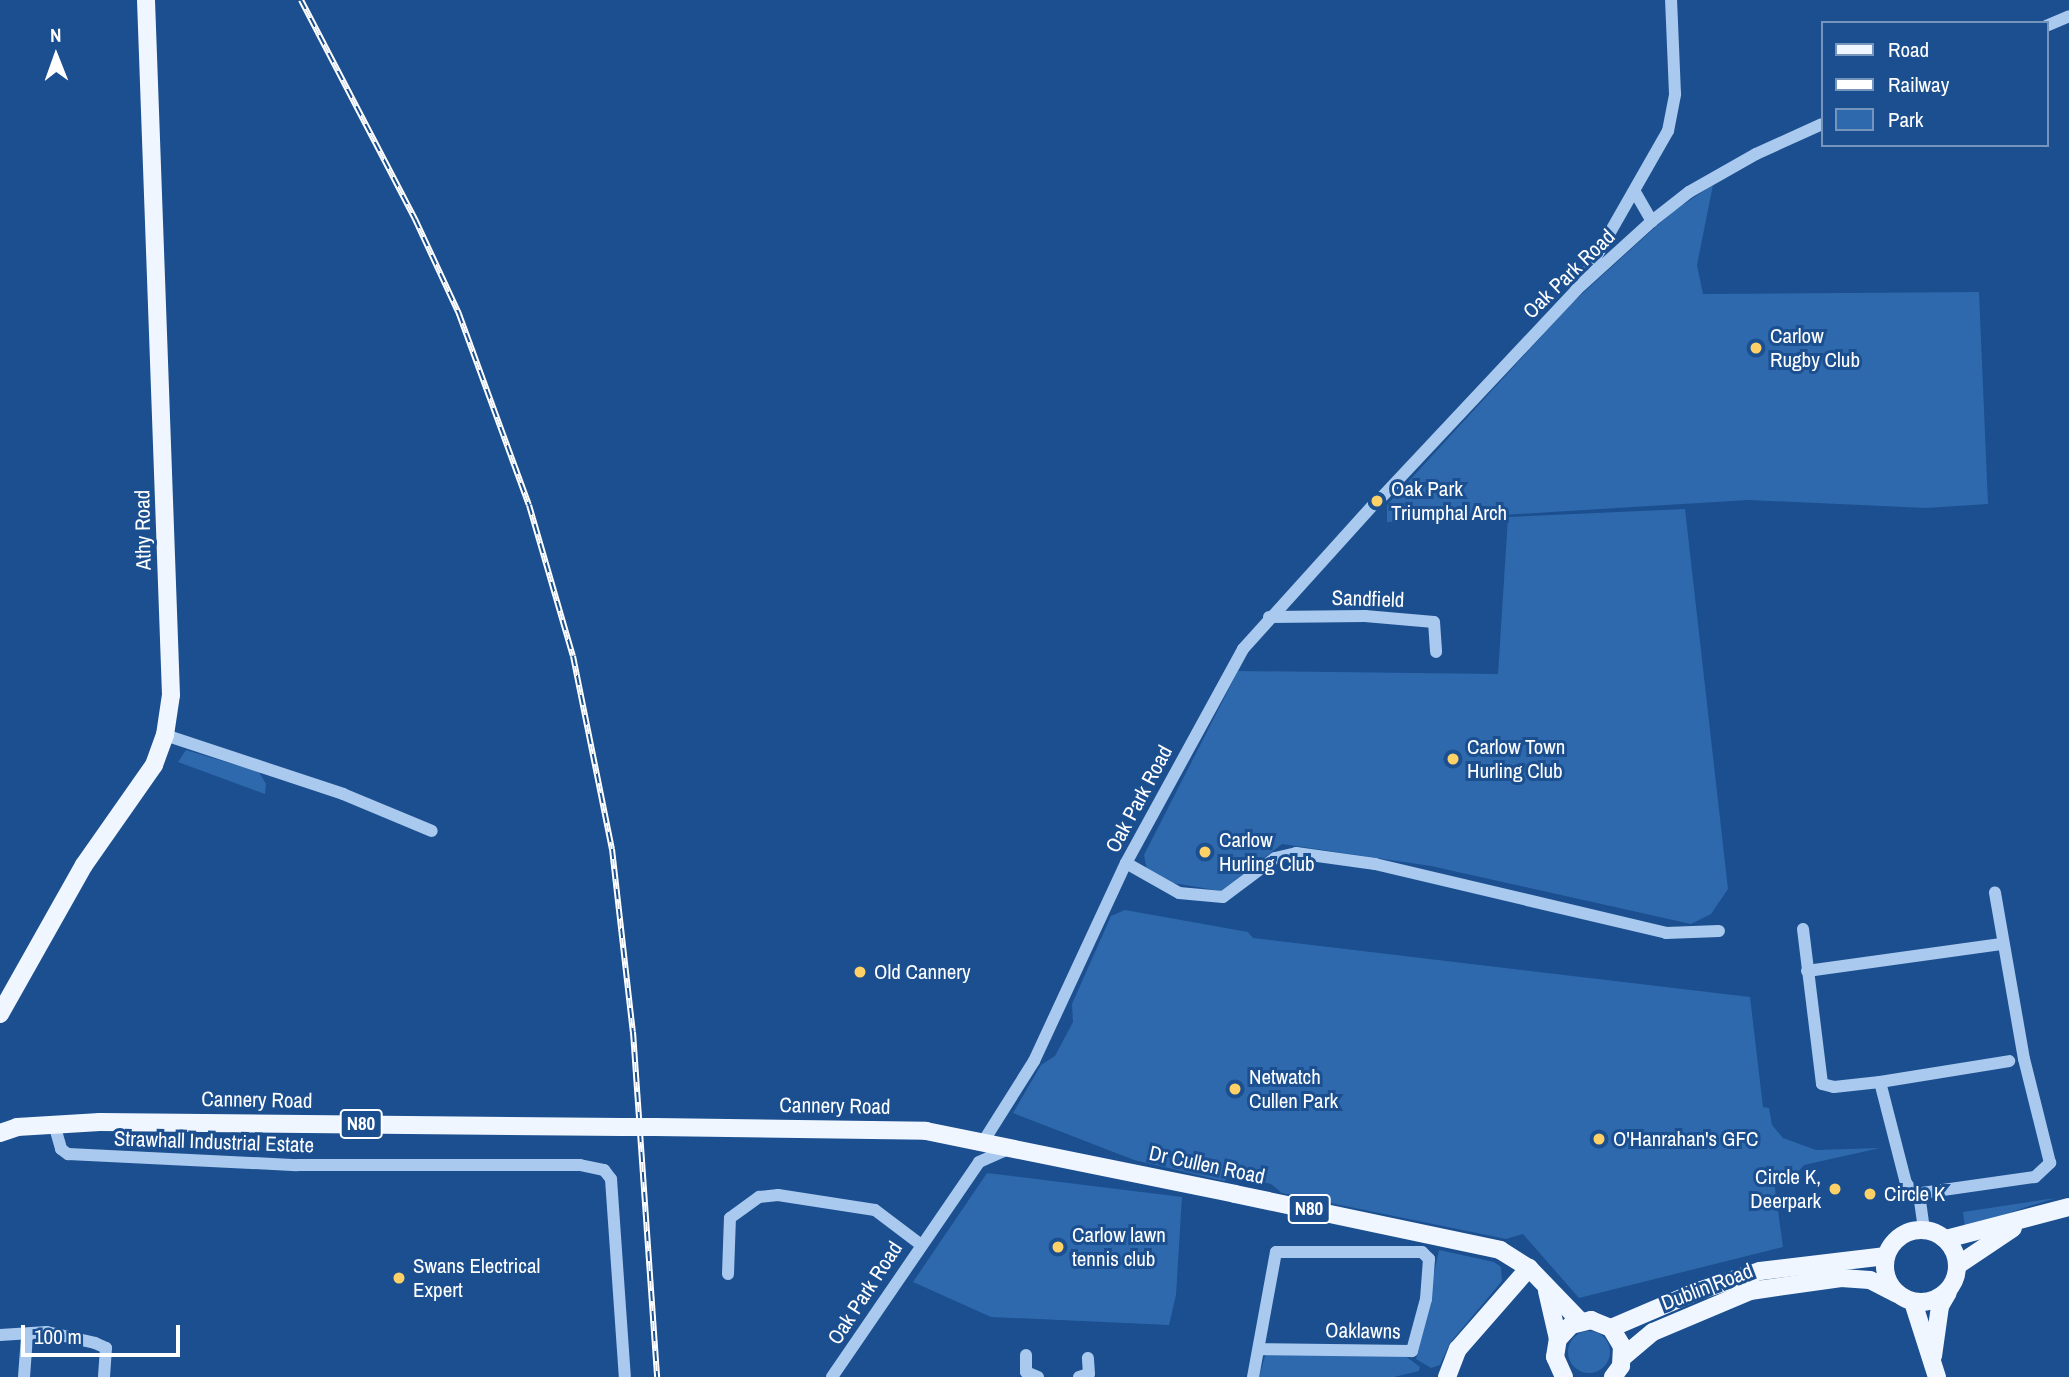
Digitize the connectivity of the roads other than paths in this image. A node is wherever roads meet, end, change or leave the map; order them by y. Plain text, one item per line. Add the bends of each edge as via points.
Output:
1 (146, 0) edge
2 (1671, 0) edge
3 (2069, 16) edge
4 (2048, 25) edge
5 (1820, 125) edge
6 (1635, 192) junction
7 (1652, 221) junction
8 (1576, 290) junction
9 (1269, 617) junction
10 (1436, 652) dead end
11 (165, 735) junction
12 (432, 831) dead end
13 (1126, 863) junction
14 (1995, 892) dead end
15 (1803, 929) dead end
16 (1719, 931) dead end
17 (2001, 944) junction
18 (1807, 971) junction
19 (0, 1014) edge
20 (2009, 1061) dead end
21 (1880, 1082) junction
22 (9, 1124) edge
23 (54, 1124) junction
24 (0, 1133) edge
25 (978, 1141) junction
26 (1008, 1149) junction
27 (979, 1162) junction
28 (1914, 1194) junction
29 (2069, 1207) edge
30 (2022, 1222) junction
31 (1924, 1230) junction
32 (1946, 1239) junction
33 (920, 1244) junction
34 (1886, 1256) junction
35 (1958, 1265) junction
36 (1529, 1268) junction
37 (728, 1274) dead end
38 (1951, 1287) junction
39 (1546, 1289) junction
40 (1905, 1298) junction
41 (1580, 1321) junction
42 (1611, 1328) junction
43 (0, 1335) edge
44 (27, 1336) junction
45 (1558, 1339) junction
46 (120, 1343) dead end
47 (106, 1348) junction
48 (1259, 1349) junction
49 (1026, 1355) dead end
50 (1933, 1356) junction
51 (1623, 1357) junction
52 (1088, 1358) dead end
53 (1556, 1373) edge
54 (24, 1377) edge
55 (104, 1377) edge
56 (625, 1377) edge
57 (832, 1377) edge
58 (1038, 1377) edge
59 (1079, 1377) edge
60 (1253, 1377) edge
61 (1447, 1377) edge
62 (1613, 1377) edge
63 (1937, 1377) edge

1 - 11 main road, Athy Road via 170,681
2 - 6 street via 1675,94 1668,131
3 - 4 street
5 - 7 street, Oak Park Road via 1689,192
6 - 7 street
6 - 8 street
7 - 8 street, Oak Park Road
8 - 9 street, Oak Park Road
9 - 10 street, Sandfield via 1365,616 1434,622
9 - 13 street, Oak Park Road via 1243,649
11 - 12 street via 343,794
11 - 19 main road, Athy Road via 153,765 84,865
13 - 16 street via 1179,893 1223,897 1275,858 1296,853 1375,864 1666,933
13 - 25 street, Oak Park Road via 1039,1051
14 - 17 street
15 - 18 street
17 - 18 street
17 - 28 street via 2050,1163 2035,1177
18 - 21 street via 1822,1084
20 - 21 street
21 - 28 street via 1906,1183
22 - 23 main road, Cannery Road / N80
22 - 24 main road, Cannery Road / N80
23 - 25 main road, Cannery Road / N80, bridge via 926,1131
23 - 56 street, Strawhall Industrial Estate via 61,1149 68,1154 303,1165 580,1165 604,1170 611,1179
25 - 26 main road, N80
25 - 27 street
26 - 27 street
26 - 36 main road, Dr Cullen Road / N80 via 1500,1250
27 - 33 street, Oak Park Road
28 - 31 street
29 - 30 main road
30 - 32 main road
30 - 35 main road
31 - 32 main road
31 - 34 main road via 1897,1239
32 - 35 main road
33 - 37 street via 875,1210 778,1195 759,1197 730,1218
33 - 57 street, Oak Park Road
34 - 40 main road via 1886,1276
34 - 42 main road, Dublin Road via 1760,1271 1695,1292
35 - 38 main road
36 - 39 main road, Dr Cullen Road / N80
36 - 61 main road via 1458,1349
38 - 40 main road via 1934,1300
38 - 50 main road via 1940,1306
39 - 41 main road, N80
39 - 45 main road, N80
40 - 50 main road
40 - 51 main road, Dublin Road via 1870,1280 1841,1278 1750,1291 1653,1332
41 - 42 main road
41 - 45 main road
42 - 51 main road
43 - 44 street
44 - 47 street via 91,1334
44 - 54 street
45 - 53 main road, N80
46 - 47 street
47 - 55 street
48 - 48 street, Oaklawns via 1276,1252 1422,1252 1429,1259 1426,1299 1412,1351
48 - 60 street, Oaklawns
49 - 58 street via 1027,1372
50 - 63 main road
51 - 62 main road
52 - 59 street via 1089,1374

